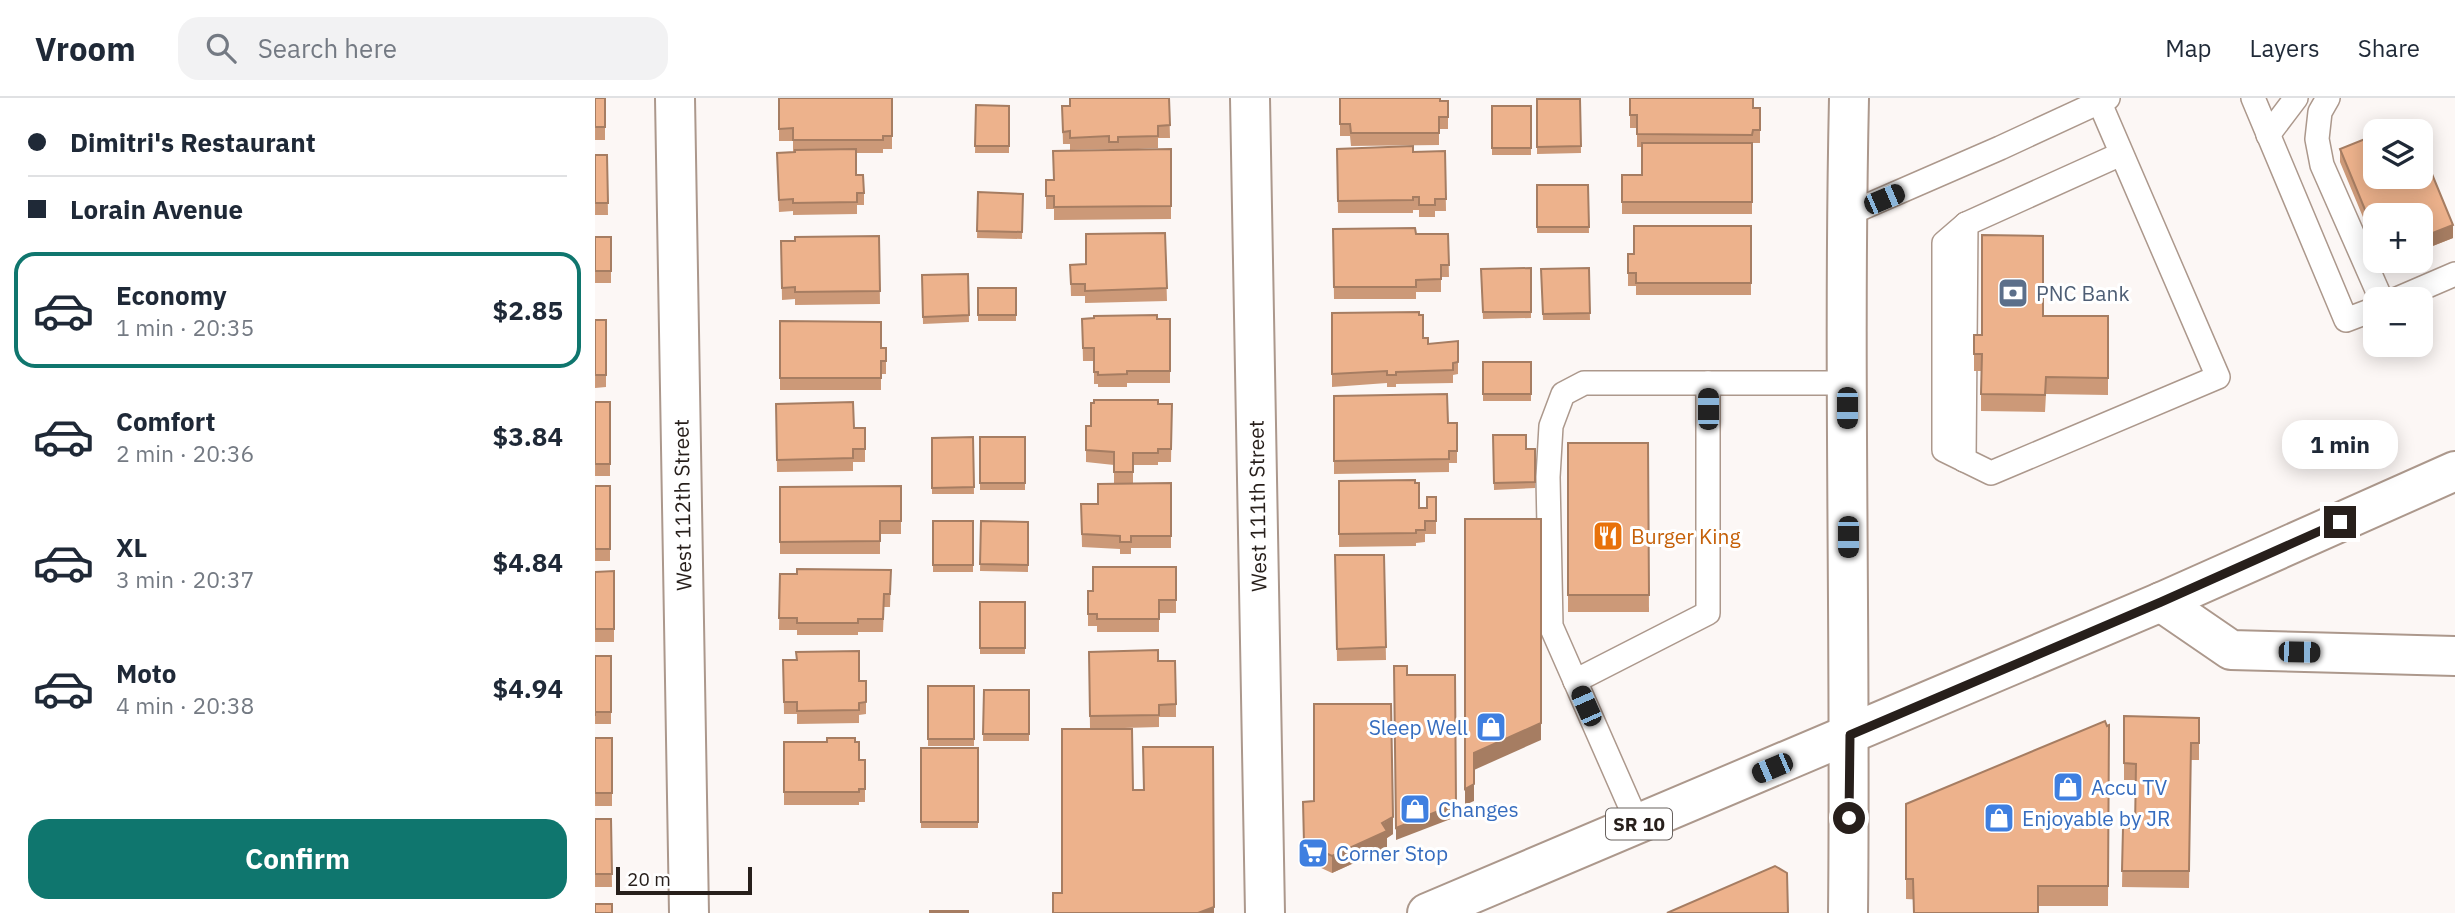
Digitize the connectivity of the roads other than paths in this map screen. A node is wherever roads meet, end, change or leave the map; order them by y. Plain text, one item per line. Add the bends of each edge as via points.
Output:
1 (675, 98) edge
2 (1250, 98) edge
3 (1849, 98) edge
4 (2253, 98) edge
5 (2296, 98) edge
6 (2328, 98) edge
7 (2103, 100) edge
8 (2268, 135) junction
9 (2122, 153) junction
10 (1846, 215) junction
11 (2455, 274) edge
12 (2376, 287) edge
13 (2425, 287) edge
14 (2363, 314) edge
15 (1708, 383) junction
16 (1847, 383) junction
17 (2455, 471) edge
18 (2161, 602) junction
19 (2455, 656) edge
20 (1575, 681) junction
21 (1850, 735) junction
22 (1638, 824) junction
23 (689, 913) edge
24 (1265, 913) edge
25 (1427, 913) edge
26 (1848, 913) edge

1 - 23 street, West 112th Street
2 - 24 street, West 111th Street
3 - 10 street
4 - 8 lane
5 - 8 lane
6 - 12 lane via 2320,112 2317,139 2322,165
7 - 9 lane
7 - 10 lane
8 - 14 lane via 2346,320
9 - 9 lane via 1966,224 1944,243 1944,450 1991,473 2218,377
10 - 16 street
11 - 13 lane
15 - 16 lane
15 - 20 lane via 1708,613
15 - 20 lane via 1584,383 1563,394 1551,426 1548,477 1551,626
16 - 21 street
17 - 18 street, SR 10
18 - 19 street via 2231,650
18 - 21 street, SR 10
20 - 22 lane
21 - 22 street, SR 10
21 - 26 street
22 - 25 street, SR 10

